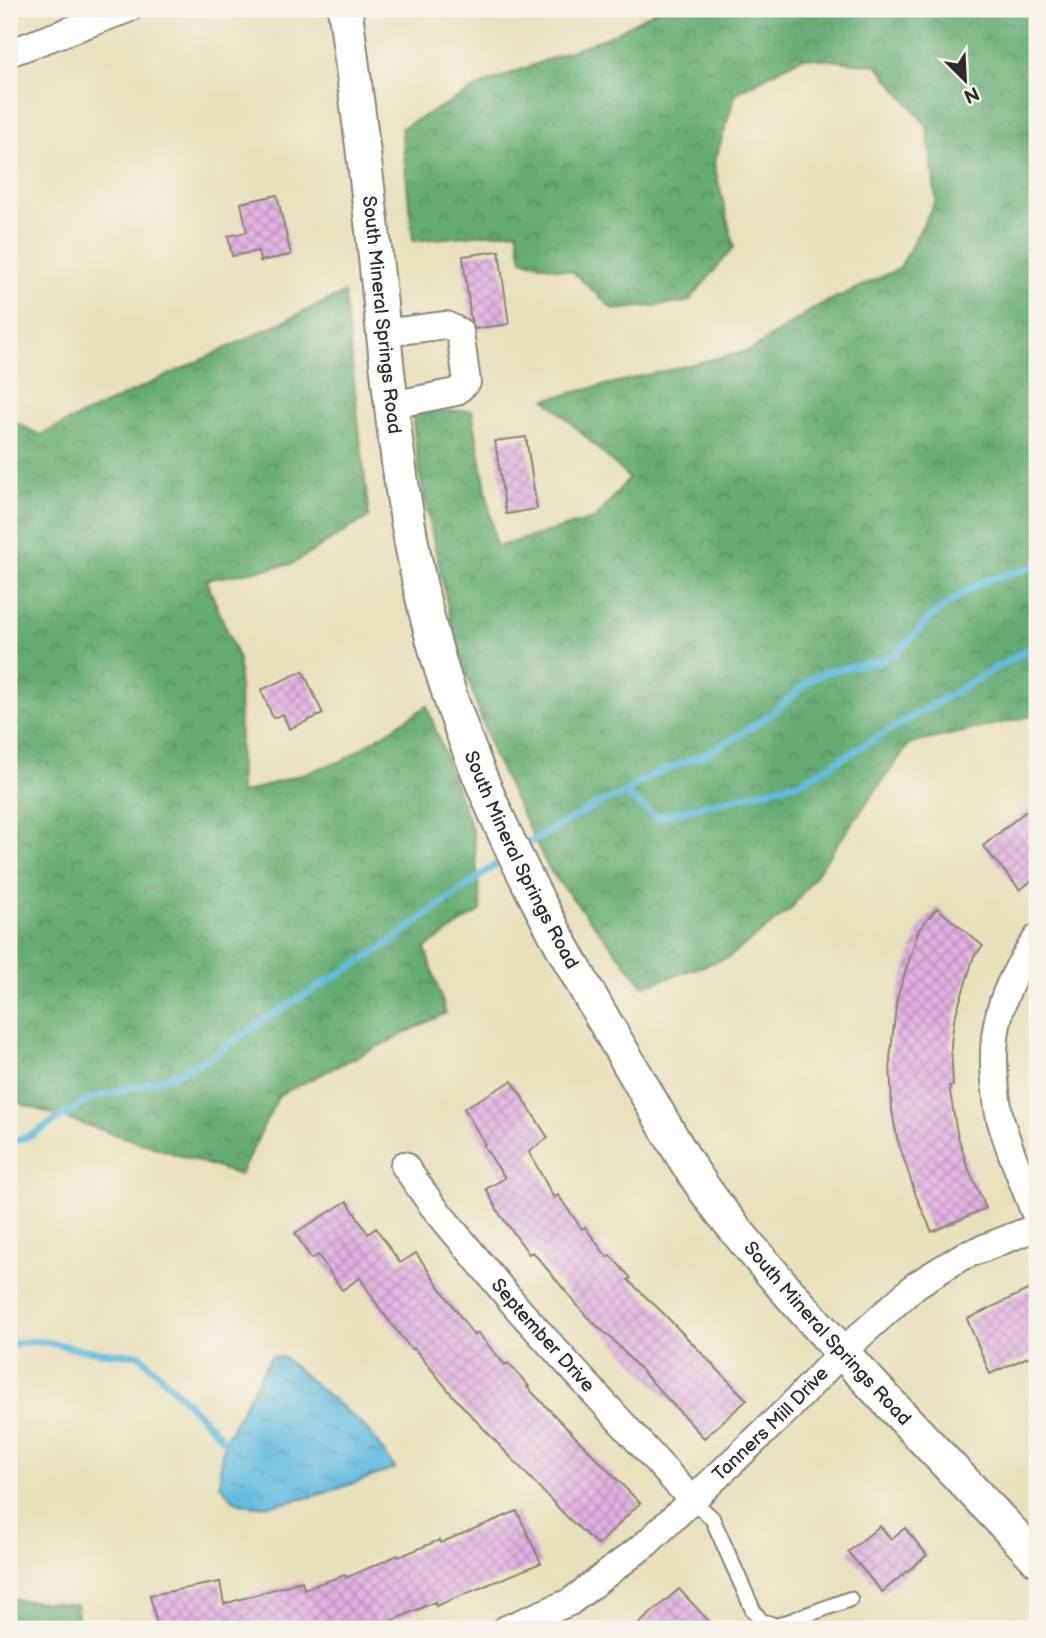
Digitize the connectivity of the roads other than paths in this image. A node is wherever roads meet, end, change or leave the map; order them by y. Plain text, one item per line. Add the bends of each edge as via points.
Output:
1 (128, 9) edge
2 (345, 9) edge
3 (9, 54) edge
4 (383, 332) junction
5 (392, 405) junction
6 (1037, 938) edge
7 (404, 1165) dead end
8 (1037, 1219) edge
9 (1037, 1227) edge
10 (842, 1352) junction
11 (692, 1500) junction
12 (1037, 1559) edge
13 (849, 1599) dead end
14 (506, 1629) edge

1 - 3 street
2 - 4 street, South Mineral Springs Road
4 - 5 street, South Mineral Springs Road
4 - 5 street via 446,325 460,332 467,382 456,392
5 - 10 street, South Mineral Springs Road via 413,549 435,645 457,720 512,852 577,975 688,1165 736,1230
6 - 8 street via 1007,990 992,1059 1000,1120
7 - 11 street, September Drive via 519,1310
9 - 10 street, Tanners Mill Drive via 961,1257 916,1284
10 - 11 street, Tanners Mill Drive
10 - 12 street, South Mineral Springs Road
11 - 13 lane via 712,1518 761,1621 777,1626
11 - 14 street, Tanners Mill Drive via 647,1543 570,1602

